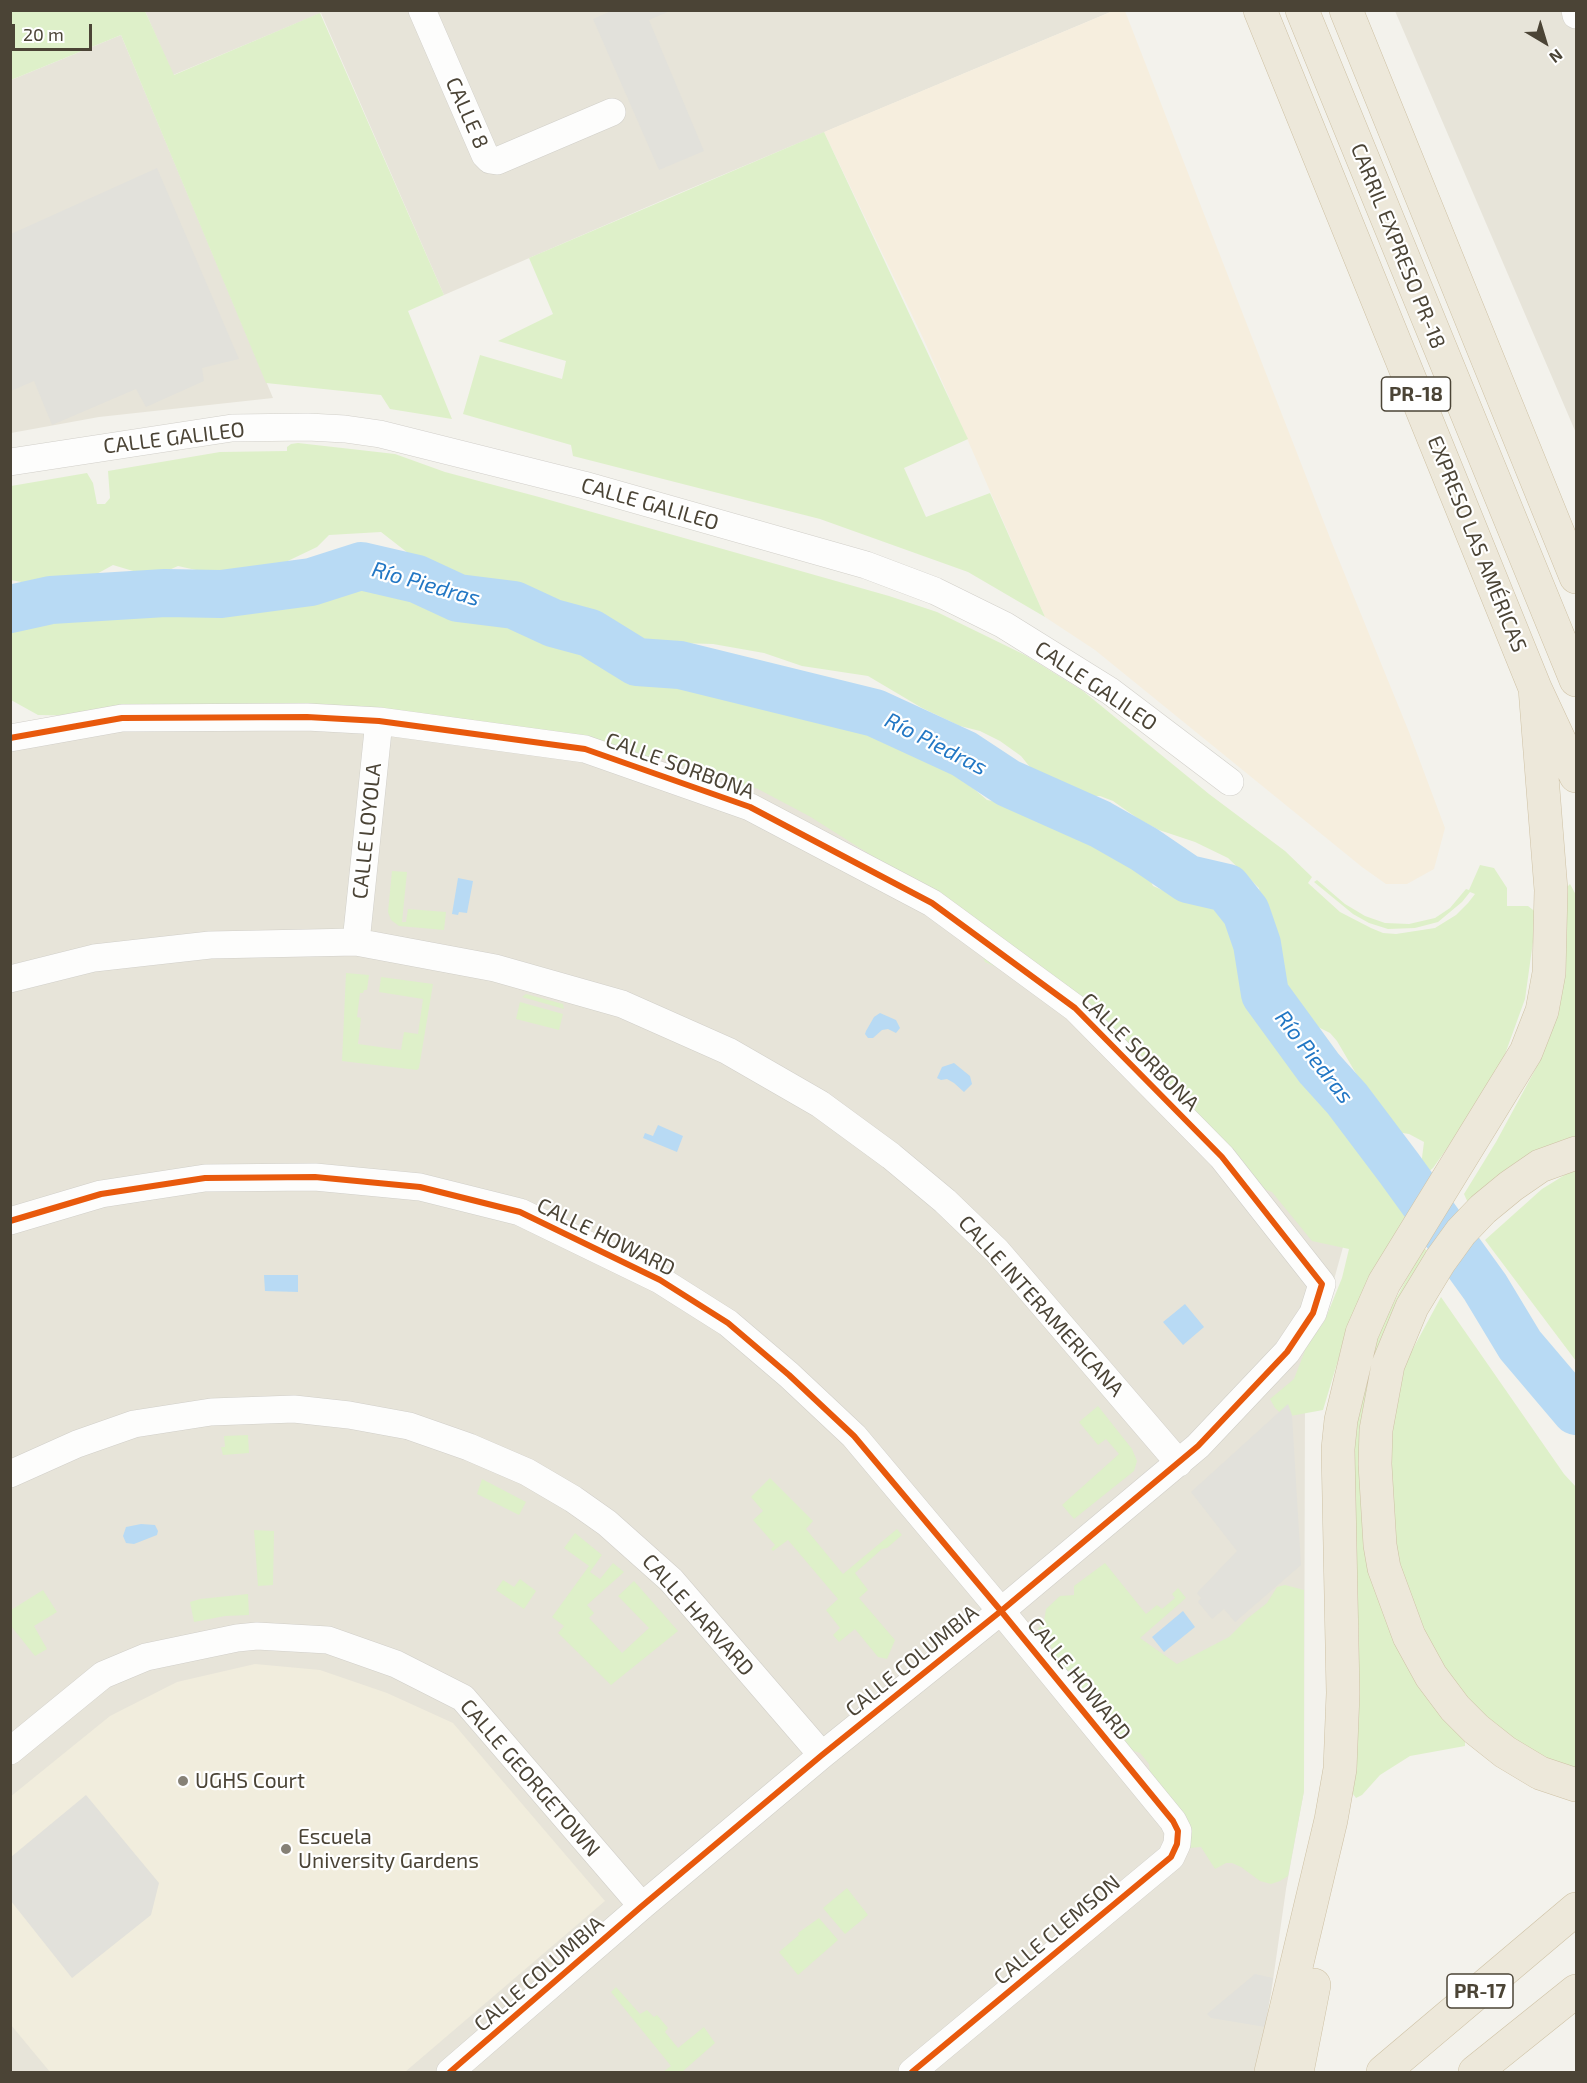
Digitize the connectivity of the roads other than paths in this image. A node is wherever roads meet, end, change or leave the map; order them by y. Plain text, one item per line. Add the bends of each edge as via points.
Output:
1 (422, 10) edge
2 (1260, 10) edge
3 (1302, 10) edge
4 (1346, 10) edge
5 (1575, 10) edge
6 (1576, 15) edge
7 (612, 112) dead end
8 (10, 462) edge
9 (1576, 577) edge
10 (1576, 680) edge
11 (1535, 688) junction
12 (379, 721) junction
13 (10, 738) edge
14 (1576, 776) edge
15 (1230, 782) dead end
16 (356, 942) junction
17 (10, 979) edge
18 (1576, 1153) edge
19 (1268, 1215) joint
20 (10, 1221) edge
21 (1179, 1463) junction
22 (10, 1474) edge
23 (1001, 1611) junction
24 (10, 1751) edge
25 (822, 1755) junction
26 (1576, 1785) edge
27 (1153, 1797) joint
28 (1331, 1820) junction
29 (642, 1906) junction
30 (1576, 1909) edge
31 (1576, 1991) edge
32 (450, 2073) edge
33 (912, 2073) edge
34 (1271, 2073) edge
35 (1297, 2073) edge
36 (1383, 2073) edge
37 (1475, 2073) edge

1 - 7 street, CALLE 8 via 490,160
2 - 11 highway, EXPRESO LAS AMÉRICAS / PR-18
3 - 10 highway, CARRIL EXPRESO PR-18
4 - 9 highway
5 - 6 street
8 - 15 street, CALLE GALILEO via 232,428 308,427 380,434 584,485 866,565 935,591 1004,625 1110,691
11 - 14 highway, EXPRESO LAS AMÉRICAS / PR-18
11 - 28 highway via 1551,890 1548,973 1542,1011 1526,1052 1384,1283 1362,1333 1338,1449 1343,1693 1340,1769
12 - 13 street, CALLE SORBONA via 307,717 122,718
12 - 16 street, CALLE LOYOLA
12 - 19 street, CALLE SORBONA via 585,749 750,807 932,903 1075,1008 1222,1156
16 - 17 street, CALLE INTERAMERICANA via 210,945 93,958
16 - 21 street, CALLE INTERAMERICANA via 495,968 622,1004 728,1051 820,1104 891,1156 997,1251
18 - 26 highway via 1540,1166 1504,1192 1461,1232 1412,1306 1388,1365 1376,1430 1375,1464 1384,1569 1409,1636 1431,1676 1455,1708 1505,1752 1540,1773
19 - 21 street, CALLE COLUMBIA via 1322,1284 1313,1313 1287,1352
20 - 23 street, CALLE HOWARD via 101,1194 205,1178 315,1177 420,1187 520,1212 660,1280 728,1323 854,1436
21 - 23 street, CALLE COLUMBIA
22 - 25 street, CALLE HARVARD via 135,1424 200,1413 294,1409 409,1426 527,1472 607,1523 671,1580
23 - 25 street, CALLE COLUMBIA
23 - 27 street, CALLE HOWARD
24 - 29 street, CALLE GEORGETOWN via 103,1675 146,1657 257,1636 328,1640 396,1664 464,1698
25 - 29 street, CALLE COLUMBIA
27 - 33 street, CALLE CLEMSON via 1178,1831 1171,1857
28 - 34 highway
28 - 35 highway via 1329,1906
29 - 32 street, CALLE COLUMBIA
30 - 36 highway, PR-17
31 - 37 highway, PR-17

